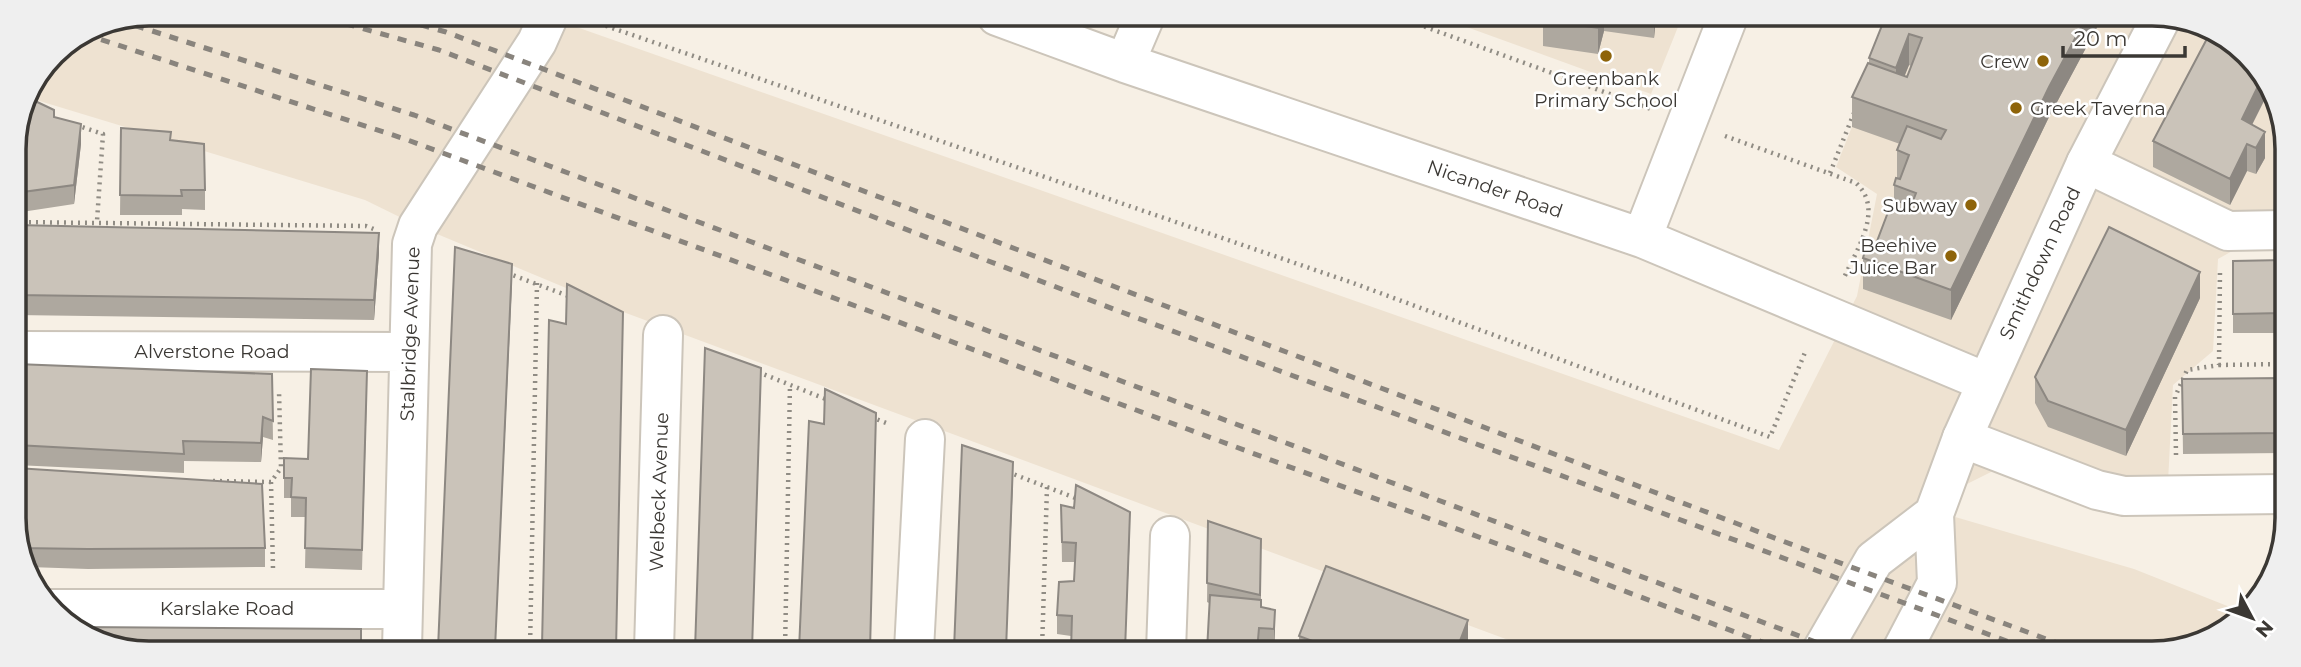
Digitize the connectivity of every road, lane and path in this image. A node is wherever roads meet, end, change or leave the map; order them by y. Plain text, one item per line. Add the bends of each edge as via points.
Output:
1 (1725, 26) edge
2 (2157, 26) edge
3 (544, 27) edge
4 (610, 27) edge
5 (1026, 27) edge
6 (1140, 27) edge
7 (1125, 63) junction
8 (1856, 108) edge
9 (66, 122) edge
10 (2086, 163) junction
11 (1829, 173) dead end
12 (97, 221) junction
13 (27, 222) edge
14 (2275, 230) edge
15 (2228, 231) junction
16 (1642, 239) junction
17 (412, 244) junction
18 (499, 271) edge
19 (537, 282) junction
20 (575, 298) edge
21 (1821, 313) junction
22 (663, 335) dead end
23 (26, 351) edge
24 (279, 352) junction
25 (408, 352) junction
26 (2275, 364) edge
27 (2219, 365) junction
28 (752, 370) edge
29 (1986, 382) junction
30 (790, 385) junction
31 (839, 404) edge
32 (864, 414) edge
33 (1962, 438) junction
34 (925, 439) joint
35 (998, 468) edge
36 (204, 481) edge
37 (271, 482) junction
38 (1047, 487) junction
39 (2275, 494) edge
40 (2177, 495) junction
41 (1084, 502) edge
42 (1934, 513) junction
43 (1170, 536) dead end
44 (274, 608) junction
45 (67, 609) edge
46 (403, 609) junction
47 (1166, 640) edge
48 (1828, 640) edge
49 (1907, 640) edge
50 (402, 641) edge
51 (530, 641) edge
52 (654, 641) edge
53 (785, 641) edge
54 (914, 641) edge
55 (1042, 641) edge

1 - 16 main road
2 - 10 main road, Smithdown Road
3 - 17 main road, Stalbridge Avenue via 418,226
4 - 21 path via 1353,283 1770,436
5 - 7 main road, Nicander Road
6 - 7 main road
7 - 16 main road, Nicander Road
8 - 11 path
9 - 12 path via 103,134
10 - 15 main road
10 - 29 main road, Smithdown Road
12 - 13 path
12 - 17 path via 366,226
14 - 15 main road
15 - 27 path via 2219,275
16 - 21 main road, Nicander Road
17 - 25 main road, Stalbridge Avenue
18 - 19 path
19 - 20 path
19 - 51 path
21 - 29 main road, Nicander Road
22 - 52 main road, Welbeck Avenue
23 - 24 main road, Alverstone Road
24 - 25 main road, Alverstone Road
24 - 37 path via 281,468
25 - 46 main road, Stalbridge Avenue
26 - 27 path
27 - 40 path via 2187,370 2175,397
28 - 30 path
29 - 33 main road, Smithdown Road
30 - 31 path
30 - 53 path
32 - 34 path
33 - 40 main road via 2096,490 2123,496
33 - 42 main road, Smithdown Road
34 - 54 main road
35 - 38 path
36 - 37 path
37 - 44 path
38 - 41 path
38 - 55 path
39 - 40 main road
42 - 48 main road via 1874,560
42 - 49 main road, Smithdown Road via 1937,583
43 - 47 main road
44 - 45 main road, Karslake Road
44 - 46 main road, Karslake Road
46 - 50 main road, Stalbridge Avenue

